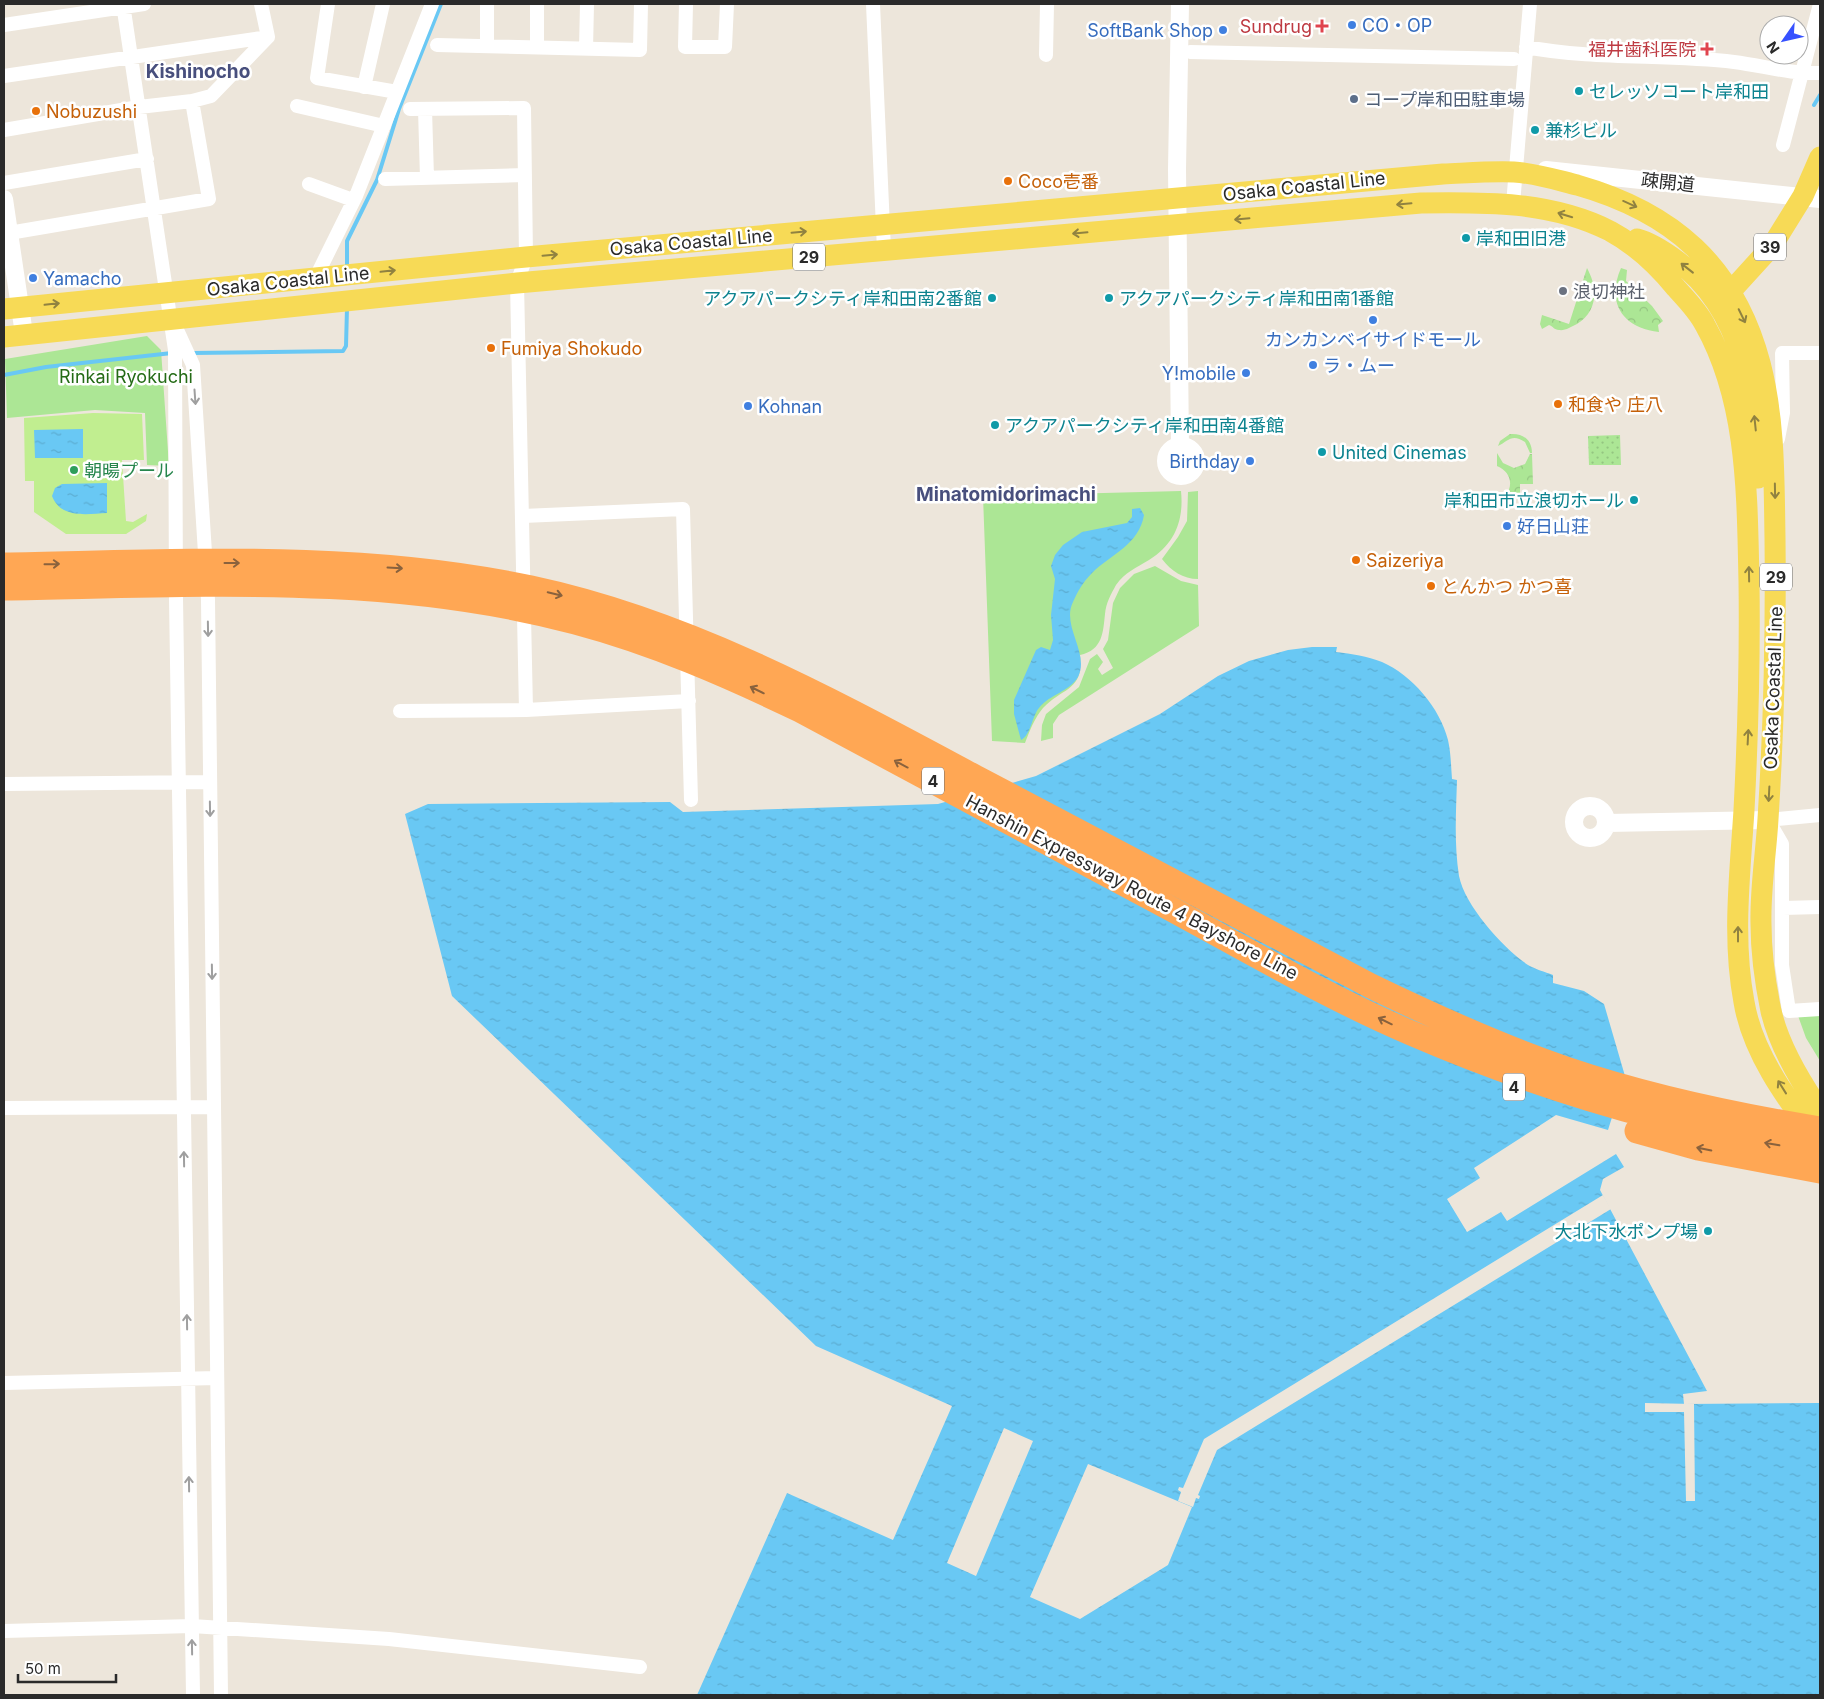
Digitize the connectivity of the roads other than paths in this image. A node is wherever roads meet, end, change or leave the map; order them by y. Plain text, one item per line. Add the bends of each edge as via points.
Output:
1 (144, 4) edge
2 (261, 4) edge
3 (328, 4) edge
4 (383, 4) edge
5 (432, 4) edge
6 (487, 4) edge
7 (537, 4) edge
8 (587, 4) edge
9 (641, 4) edge
10 (686, 4) edge
11 (727, 4) edge
12 (873, 4) edge
13 (1047, 4) edge
14 (1180, 4) edge
15 (1530, 4) edge
16 (1820, 4) edge
17 (124, 6) edge
18 (4, 25) edge
19 (268, 37) junction
20 (437, 45) dead end
21 (488, 46) junction
22 (537, 47) junction
23 (1526, 47) junction
24 (586, 48) junction
25 (1190, 52) dead end
26 (1046, 55) dead end
27 (132, 58) junction
28 (1514, 59) dead end
29 (1820, 73) edge
30 (1800, 74) junction
31 (4, 76) edge
32 (364, 86) junction
33 (397, 92) junction
34 (192, 101) junction
35 (297, 106) dead end
36 (139, 108) junction
37 (410, 109) dead end
38 (425, 109) junction
39 (384, 126) junction
40 (4, 130) edge
41 (1783, 145) dead end
42 (1820, 157) edge
43 (147, 159) junction
44 (1516, 172) junction
45 (526, 175) junction
46 (427, 178) junction
47 (385, 179) dead end
48 (4, 183) edge
49 (309, 184) dead end
50 (1811, 197) edge
51 (4, 199) edge
52 (1178, 199) junction
53 (354, 200) junction
54 (1513, 204) junction
55 (156, 209) junction
56 (1177, 224) junction
57 (883, 225) junction
58 (1610, 232) junction
59 (8, 239) edge
60 (884, 250) junction
61 (526, 257) junction
62 (315, 279) junction
63 (517, 284) junction
64 (166, 292) junction
65 (1724, 299) junction
66 (12, 308) edge
67 (172, 318) junction
68 (14, 335) edge
69 (1820, 353) edge
70 (1180, 447) dead end
71 (1774, 457) junction
72 (1748, 503) junction
73 (522, 516) junction
74 (4, 565) edge
75 (4, 588) edge
76 (689, 702) junction
77 (526, 710) junction
78 (400, 711) dead end
79 (179, 782) junction
80 (210, 782) junction
81 (4, 784) edge
82 (690, 800) dead end
83 (1820, 815) edge
84 (1768, 820) junction
85 (1743, 821) junction
86 (1607, 823) dead end
87 (1783, 908) junction
88 (1820, 908) edge
89 (1820, 1009) edge
90 (1409, 1033) junction
91 (1628, 1088) junction
92 (184, 1107) junction
93 (214, 1107) junction
94 (4, 1108) edge
95 (1820, 1110) edge
96 (1820, 1116) edge
97 (1820, 1129) edge
98 (1820, 1141) edge
99 (1820, 1152) edge
100 (1820, 1171) edge
101 (217, 1378) junction
102 (188, 1379) junction
103 (4, 1383) edge
104 (192, 1626) junction
105 (220, 1628) junction
106 (4, 1631) edge
107 (640, 1668) dead end
108 (193, 1695) edge
109 (221, 1695) edge

1 - 17 street
2 - 19 street
3 - 32 street via 318,78
4 - 32 street
5 - 33 street
6 - 21 street
7 - 22 street
8 - 24 street
9 - 24 street via 640,50
10 - 11 street via 685,47 725,47
12 - 57 street
13 - 26 street
14 - 52 street
15 - 23 street
16 - 30 street
17 - 18 street
17 - 27 street
19 - 27 street
19 - 34 street via 211,96
20 - 21 street
21 - 22 street
22 - 24 street
23 - 30 street via 1571,54 1734,62
23 - 44 street
25 - 28 street
27 - 31 street
27 - 36 street
29 - 30 street
30 - 41 street
32 - 33 street
33 - 39 street
34 - 36 street
34 - 55 street via 210,199
35 - 39 street
36 - 40 street
36 - 43 street
37 - 38 street
38 - 45 street via 524,108
38 - 46 street
39 - 53 street
42 - 50 main road, 39
43 - 48 street
43 - 55 street
44 - 50 street, 疎開道 via 1540,169
44 - 52 main road, Osaka Coastal Line / 29 via 1326,183
44 - 54 street
44 -> 65 main road, Osaka Coastal Line / 29 via 1609,194 1636,207 1688,240 1708,262
45 - 46 street
45 - 61 street
46 - 47 street
49 - 53 street
50 - 65 main road, 39
51 - 59 street
52 - 56 street
52 - 57 main road, Osaka Coastal Line / 29
53 - 62 street
54 -> 56 main road, Osaka Coastal Line / 29 via 1421,203
58 -> 54 main road, Osaka Coastal Line / 29 via 1560,213
55 - 59 street
55 - 64 street
56 -> 60 main road, Osaka Coastal Line / 29
56 - 70 street
57 - 60 street
61 -> 57 main road, Osaka Coastal Line / 29
65 -> 58 main road via 1664,252 1640,240
58 - 72 main road, Osaka Coastal Line / 29 via 1652,261 1708,330 1727,376 1736,409
59 - 66 street
60 - 63 main road, Osaka Coastal Line / 29
62 -> 61 main road, Osaka Coastal Line / 29
61 - 63 street
62 - 64 main road, Osaka Coastal Line / 29
63 - 67 main road, Osaka Coastal Line / 29
63 - 73 street
66 -> 64 main road, Osaka Coastal Line / 29
64 - 67 street
65 -> 71 main road, Osaka Coastal Line / 29 via 1749,330 1760,364
72 -> 65 main road via 1758,491 1754,409
66 - 68 street
67 - 68 main road, Osaka Coastal Line / 29
67 - 79 street via 176,350
67 -> 80 street via 193,365 208,600
69 - 71 street via 1782,353 1783,413
71 -> 84 main road, Osaka Coastal Line / 29 via 1776,602
85 -> 72 main road, Osaka Coastal Line / 29 via 1750,699
73 - 76 street via 683,510
73 - 77 street
74 -> 91 highway, Hanshin Expressway Route 4 Bayshore Line / 4 via 243,563 403,568 530,588 638,618 750,662 811,691 1379,990 1504,1046
90 -> 75 highway, Hanshin Expressway Route 4 Bayshore Line / 4 via 800,710 736,679 625,636 529,611 399,590 238,584
76 - 77 street
76 - 82 street
77 - 78 street
79 - 80 street
79 - 81 street
79 - 92 street
80 -> 93 street
83 - 84 street
84 - 85 street
84 - 87 street via 1782,844
84 - 95 main road, Osaka Coastal Line / 29 via 1760,920 1768,994 1781,1042
85 - 86 street
98 -> 85 main road, Osaka Coastal Line / 29 via 1782,1088 1758,1047 1744,1006 1738,964
87 - 88 street
87 - 89 street via 1782,965 1789,1011
99 -> 90 highway, Hanshin Expressway Route 4 Bayshore Line / 4 via 1705,1130 1576,1096
100 -> 90 highway, 4 via 1698,1148 1607,1122 1495,1079
91 - 96 highway, 4 via 1774,1113
91 - 97 highway, Hanshin Expressway Route 4 Bayshore Line / 4 via 1717,1111
92 - 93 street
92 - 94 street
102 -> 92 street
93 - 101 street
101 - 102 street
101 - 105 street
102 - 103 street
104 -> 102 street
104 - 105 street
104 - 106 street
108 -> 104 street
105 - 107 street via 389,1639
105 - 109 street

